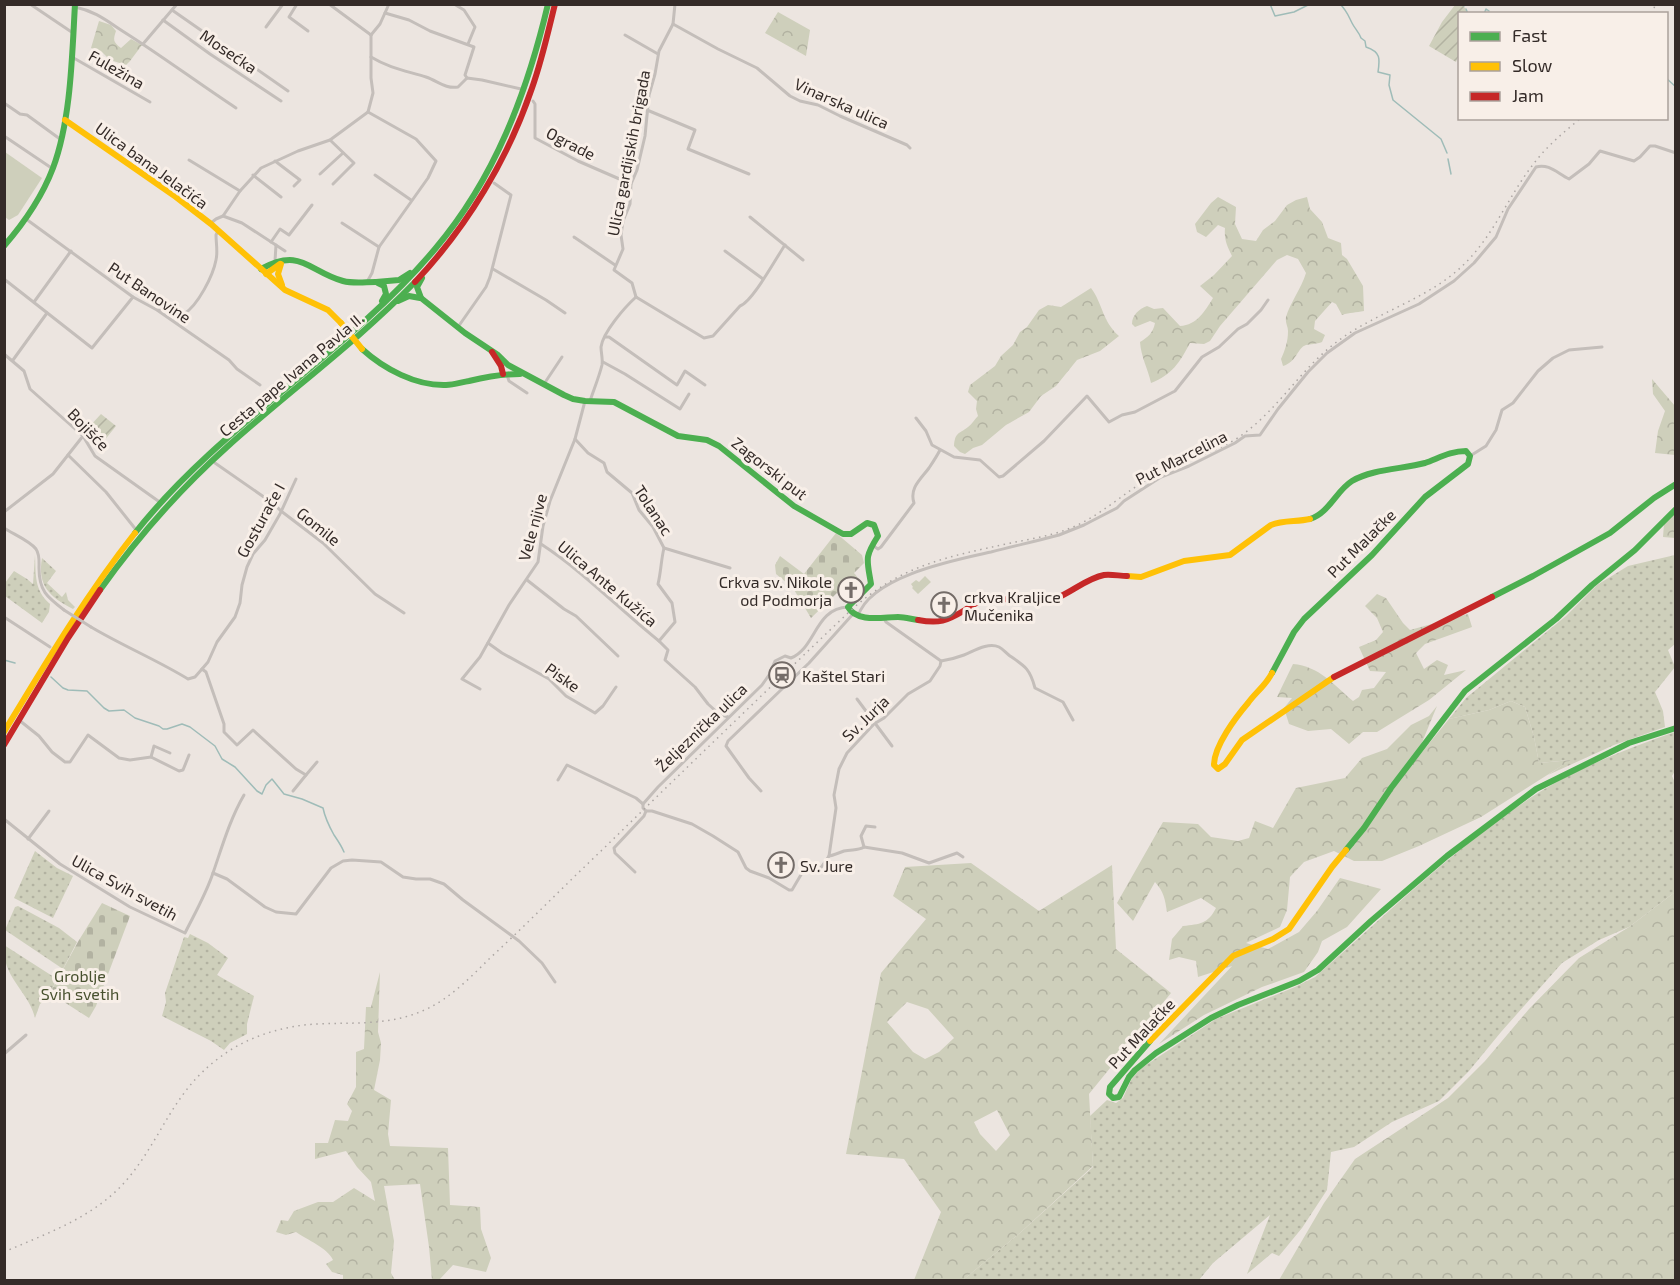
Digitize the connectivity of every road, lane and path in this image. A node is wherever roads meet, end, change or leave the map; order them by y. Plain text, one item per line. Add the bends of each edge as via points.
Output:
1 (30, 4) edge
2 (177, 4) edge
3 (283, 4) edge
4 (297, 4) edge
5 (329, 4) edge
6 (389, 4) edge
7 (454, 4) edge
8 (548, 4) edge
9 (555, 4) edge
10 (675, 4) edge
11 (75, 6) edge
12 (172, 10) junction
13 (386, 13) junction
14 (163, 20) junction
15 (673, 24) junction
16 (266, 27) dead end
17 (308, 32) dead end
18 (73, 33) junction
19 (371, 35) junction
20 (625, 35) dead end
21 (143, 44) junction
22 (468, 44) junction
23 (658, 54) junction
24 (72, 57) junction
25 (371, 57) junction
26 (466, 78) junction
27 (521, 89) dead end
28 (288, 91) dead end
29 (281, 101) dead end
30 (533, 101) dead end
31 (150, 102) dead end
32 (4, 103) edge
33 (236, 108) dead end
34 (647, 110) junction
35 (368, 112) junction
36 (65, 120) junction
37 (4, 136) edge
38 (61, 140) junction
39 (330, 140) junction
40 (910, 148) dead end
41 (343, 153) junction
42 (1676, 153) edge
43 (189, 160) dead end
44 (275, 161) junction
45 (53, 169) junction
46 (320, 174) dead end
47 (749, 174) dead end
48 (254, 175) junction
49 (375, 175) dead end
50 (333, 183) dead end
51 (494, 183) dead end
52 (631, 184) junction
53 (294, 186) dead end
54 (240, 191) junction
55 (281, 197) dead end
56 (411, 200) junction
57 (312, 205) dead end
58 (223, 216) junction
59 (750, 216) dead end
60 (26, 219) junction
61 (342, 223) dead end
62 (211, 224) junction
63 (218, 231) junction
64 (574, 237) dead end
65 (271, 242) junction
66 (276, 245) junction
67 (785, 245) junction
68 (4, 246) edge
69 (379, 247) junction
70 (725, 250) dead end
71 (71, 251) junction
72 (285, 251) dead end
73 (803, 260) dead end
74 (278, 262) junction
75 (615, 265) junction
76 (425, 266) junction
77 (494, 269) junction
78 (263, 271) junction
79 (4, 279) edge
80 (763, 279) junction
81 (367, 282) junction
82 (376, 282) junction
83 (285, 290) junction
84 (133, 297) junction
85 (636, 297) junction
86 (421, 298) junction
87 (1268, 300) dead end
88 (34, 303) junction
89 (394, 303) junction
90 (157, 310) junction
91 (47, 313) junction
92 (373, 313) junction
93 (565, 313) dead end
94 (458, 327) junction
95 (605, 337) junction
96 (1602, 347) dead end
97 (490, 350) junction
98 (4, 354) edge
99 (562, 357) dead end
100 (13, 360) junction
101 (603, 362) junction
102 (508, 365) junction
103 (507, 373) junction
104 (523, 374) junction
105 (544, 384) junction
106 (260, 385) dead end
107 (705, 385) dead end
108 (527, 393) dead end
109 (689, 394) dead end
110 (588, 401) junction
111 (916, 418) dead end
112 (83, 436) junction
113 (575, 439) junction
114 (940, 450) junction
115 (68, 455) junction
116 (1470, 456) junction
117 (214, 463) dead end
118 (296, 480) dead end
119 (1676, 484) edge
120 (161, 503) junction
121 (1676, 509) edge
122 (281, 511) junction
123 (4, 513) edge
124 (4, 528) edge
125 (9, 531) junction
126 (137, 531) junction
127 (4, 537) edge
128 (541, 544) junction
129 (873, 545) junction
130 (664, 548) junction
131 (730, 568) dead end
132 (526, 580) junction
133 (848, 607) junction
134 (404, 613) dead end
135 (855, 615) junction
136 (4, 617) edge
137 (884, 618) junction
138 (659, 641) junction
139 (488, 643) junction
140 (50, 647) dead end
141 (618, 656) dead end
142 (941, 662) junction
143 (202, 669) junction
144 (616, 687) dead end
145 (480, 689) dead end
146 (857, 699) dead end
147 (728, 718) junction
148 (19, 720) junction
149 (1073, 720) dead end
150 (874, 724) junction
151 (1676, 728) edge
152 (4, 732) edge
153 (4, 745) edge
154 (892, 746) dead end
155 (170, 753) dead end
156 (189, 755) dead end
157 (151, 757) junction
158 (317, 762) dead end
159 (306, 776) junction
160 (558, 780) dead end
161 (292, 791) dead end
162 (761, 791) dead end
163 (244, 795) dead end
164 (643, 804) junction
165 (49, 811) dead end
166 (646, 811) junction
167 (4, 819) edge
168 (875, 827) dead end
169 (28, 839) junction
170 (864, 847) junction
171 (829, 856) junction
172 (963, 856) dead end
173 (635, 872) dead end
174 (213, 873) junction
175 (555, 982) dead end
176 (26, 1035) dead end
177 (4, 1054) edge

1 - 18 street
2 - 12 street
3 - 16 street
4 - 17 street via 289,17
5 - 19 street
6 - 13 street
7 - 22 street via 464,10 475,27
8 - 76 main road, Cesta pape Ivana Pavla II. via 531,73 504,142 470,202
9 - 76 main road, Cesta pape Ivana Pavla II. via 537,78 509,145 483,194 442,251
10 - 15 street, Ulica gardijskih brigada
11 - 18 main road
11 - 21 street
12 - 14 street
12 - 28 street
13 - 19 street
13 - 22 street
14 - 21 street
14 - 29 street, Mosećka
15 - 23 street, Ulica gardijskih brigada
15 - 40 street, Vinarska ulica via 757,68 790,96
18 - 24 main road
19 - 25 street
20 - 23 street
21 - 33 street
22 - 26 street via 474,47
23 - 34 street, Ulica gardijskih brigada
24 - 31 street, Fuležina
24 - 36 main road
25 - 26 street via 443,86 458,87
25 - 35 street via 373,93
26 - 27 street
30 - 52 street, Ograde via 535,138
32 - 38 street
34 - 47 street via 695,130 688,149
34 - 52 street, Ulica gardijskih brigada via 645,136
35 - 39 street
35 - 56 street via 416,139 436,160
36 - 38 main road
36 - 62 main road, Ulica bana Jelačića
37 - 45 street
38 - 45 main road
39 - 41 street
39 - 44 street
41 - 46 street
41 - 50 street via 354,163
42 - 135 street, Put Marcelina via 1650,146 1634,160 1600,151 1569,179 1549,167 1536,167 1508,209 1496,237 1474,262 1454,281 1419,303 1355,333 1327,353 1260,435 1245,436 1161,477 1117,508 1072,530 917,570 880,590
43 - 54 street
44 - 48 street
44 - 53 street via 300,180
45 - 60 main road
48 - 54 street
48 - 55 street
49 - 56 street
51 - 77 street via 512,195
52 - 75 street, Ulica gardijskih brigada via 621,235 623,249
54 - 58 street
56 - 69 street
57 - 65 street via 289,235 280,229
58 - 62 street, Ulica bana Jelačića
58 - 65 street, Ulica bana Jelačića
59 - 67 street
60 - 68 main road
60 - 71 street, Put Banovine
61 - 69 street
62 - 63 main road
63 - 78 main road
63 - 90 street via 216,262 194,304 184,314
64 - 75 street
65 - 66 street, Ulica bana Jelačića
66 - 72 street, Ulica bana Jelačića
66 - 74 street
67 - 73 street
67 - 80 street
69 - 81 street
70 - 80 street
71 - 84 street, Put Banovine
71 - 88 street
74 - 78 main road
74 - 81 main road via 298,259 341,280
74 - 83 main road via 279,279
75 - 85 street via 614,270 632,284
76 - 82 main road via 402,279
76 - 86 main road via 417,287
76 - 89 main road, Cesta pape Ivana Pavla II.
76 - 92 main road, Cesta pape Ivana Pavla II.
77 - 93 street
77 - 94 street
78 - 83 main road
79 - 88 street
80 - 85 street via 713,336 704,338
81 - 82 main road
82 - 92 main road via 384,286 386,294
83 - 103 main road, bridge via 328,310 370,357 422,381 447,385
84 - 90 street, Put Banovine
84 - 91 street via 92,348
85 - 95 street
86 - 89 main road via 409,296
86 - 94 main road, Zagorski put
87 - 114 street via 1247,324 1202,357 1175,391 1108,422 1087,396 1003,476 999,477 980,460 954,457
88 - 91 street
89 - 148 main road, Cesta pape Ivana Pavla II. via 221,451 167,506 90,604
90 - 106 street, Put Banovine
91 - 100 street
92 - 120 main road, Cesta pape Ivana Pavla II. via 228,436
94 - 97 main road, Zagorski put
95 - 101 street, Vele njive via 601,349
95 - 107 street via 677,385 685,371
96 - 116 street via 1569,350 1553,358 1502,410 1486,446
97 - 102 main road, Zagorski put
97 - 103 main road
98 - 100 street, Bojišće
99 - 105 street
100 - 112 street, Bojišće via 24,370 30,389
101 - 109 street via 680,409
101 - 110 street, Vele njive
102 - 103 main road
102 - 104 main road, Zagorski put
103 - 104 main road
103 - 108 street via 509,381
104 - 105 main road, Zagorski put
105 - 110 main road, Zagorski put via 573,399
110 - 113 street, Vele njive
110 - 129 main road, Zagorski put via 614,402 678,436 719,446 794,506 843,534 851,534 862,524 872,524 878,536
111 - 114 street via 932,445
112 - 115 street
112 - 120 street, Bojišće via 95,456
113 - 128 street, Vele njive via 550,501
113 - 130 street, Tolanac via 632,493
114 - 129 street via 917,481 911,496 914,503 881,547
115 - 123 street via 53,474
115 - 126 street via 106,492
116 - 119 main road, Put Malačke via 1468,464 1425,497 1372,555 1304,619 1269,679 1227,732 1214,758 1215,767 1225,765 1242,740 1326,681 1603,537
116 - 137 main road via 1463,450 1360,477 1348,483 1316,517 1271,525 1230,555 1184,561 1141,577 1105,574 1045,601 985,600 940,622
117 - 122 street, Gomile
118 - 122 street, Gosturače I
120 - 126 main road, Cesta pape Ivana Pavla II.
121 - 151 main road, Put Malačke via 1556,619 1465,691 1289,929 1233,956 1223,965 1138,1052 1110,1087 1109,1094 1119,1097 1142,1063 1211,1018 1318,970 1447,856 1536,789 1629,744
122 - 134 street, Gomile via 323,543 375,594
122 - 143 street, Gosturače I via 247,567 235,617
124 - 125 street
125 - 127 street
125 - 143 street, bridge via 37,550 42,590 64,610 188,679
126 - 152 main road, Cesta pape Ivana Pavla II. via 81,606
128 - 132 street, Vele njive via 538,562
128 - 138 street, Ulica Ante Kužića via 566,560
129 - 133 main road, Zagorski put via 867,558 871,584
130 - 131 street, Tolanac
130 - 138 street via 658,584 672,603 675,622
132 - 139 street, Vele njive
132 - 141 street via 576,616
133 - 135 main road
133 - 147 street, Željeznička ulica via 826,617 796,656 778,658 766,680
135 - 137 main road
135 - 162 street, Put Marcelina via 728,741 726,746
136 - 140 street
137 - 142 street
138 - 147 street via 668,650 666,660 708,704
139 - 144 street, Piske via 549,679 566,696 595,713
139 - 145 street, Vele njive via 462,679
142 - 149 street via 991,645 1000,647 1022,663 1035,688 1062,702
142 - 150 street, Sv. Jurja via 930,681 908,694
143 - 159 street via 224,732 237,745 253,730
146 - 150 street
147 - 164 street, Željeznička ulica
148 - 153 main road, Cesta pape Ivana Pavla II.
148 - 157 street via 65,762 70,762 88,735 119,758
150 - 154 street
150 - 171 street, Sv. Jurja via 847,753 839,769
155 - 157 street via 154,746
156 - 157 street via 179,771
158 - 159 street
159 - 161 street
160 - 164 street via 567,765
163 - 174 street, Ulica Svih svetih
164 - 166 street
165 - 169 street
166 - 171 street via 692,824 738,852 750,871 789,890 802,873 820,869
166 - 173 street via 614,848
167 - 169 street, Ulica Svih svetih
168 - 170 street via 866,826 861,836
169 - 174 street, Ulica Svih svetih via 60,864 130,907 184,933
170 - 171 street
170 - 172 street via 902,853 929,863 957,853
174 - 175 street via 265,907 296,914 331,868 343,861 381,862 403,877 444,884 514,936
176 - 177 street

